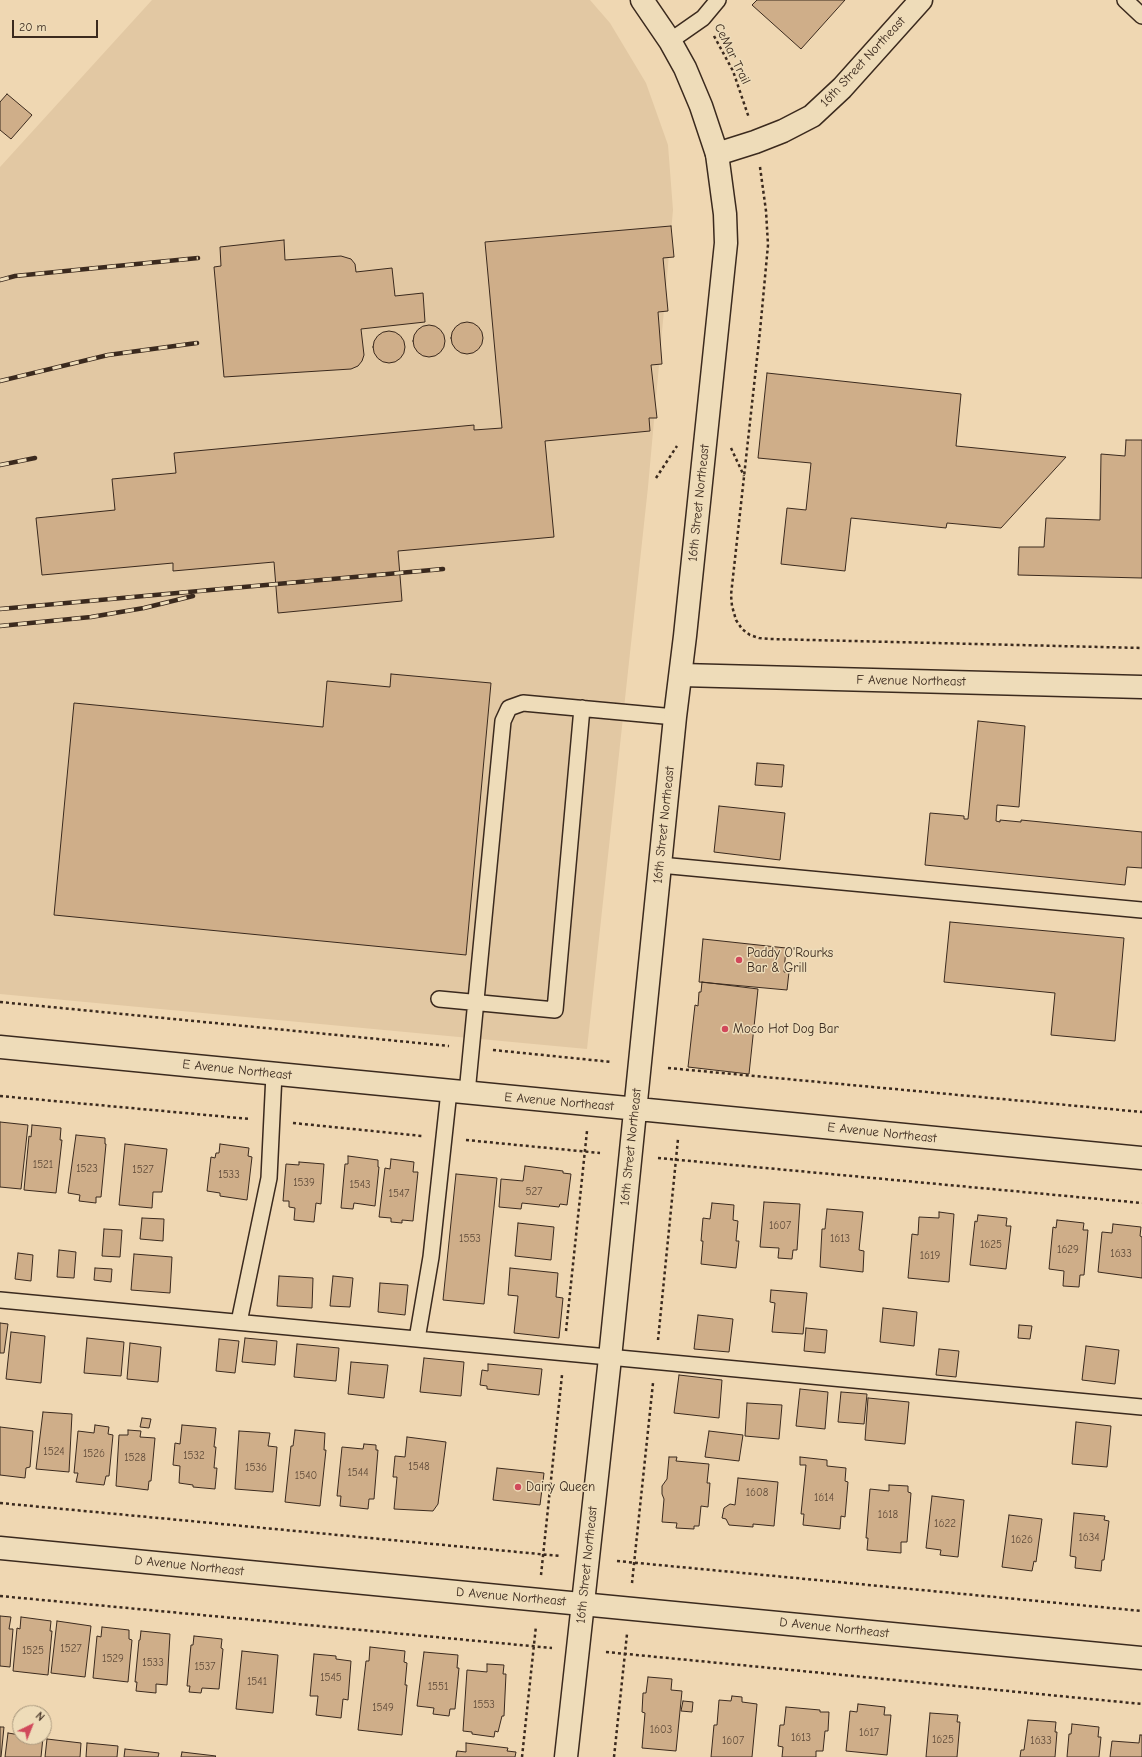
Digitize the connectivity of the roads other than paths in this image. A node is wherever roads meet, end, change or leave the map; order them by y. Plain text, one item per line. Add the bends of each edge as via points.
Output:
1 (642, 0) edge
2 (718, 0) edge
3 (922, 0) edge
4 (1125, 0) edge
5 (1142, 16) edge
6 (670, 41) junction
7 (717, 154) junction
8 (681, 674) junction
9 (1142, 687) edge
10 (582, 708) junction
11 (675, 717) junction
12 (660, 865) junction
13 (1142, 910) edge
14 (439, 999) dead end
15 (476, 1003) junction
16 (0, 1047) edge
17 (274, 1074) junction
18 (458, 1092) junction
19 (634, 1109) junction
20 (1142, 1158) edge
21 (0, 1300) edge
22 (239, 1322) junction
23 (417, 1339) junction
24 (610, 1358) junction
25 (1142, 1408) edge
26 (0, 1548) edge
27 (582, 1604) junction
28 (1142, 1658) edge
29 (566, 1757) edge

1 - 6 street
2 - 6 lane via 702,18
3 - 7 street, 16th Street Northeast via 842,88 812,116 783,131
4 - 5 lane
6 - 7 street via 685,68
7 - 8 street, 16th Street Northeast via 726,243
8 - 9 street, F Avenue Northeast
8 - 11 street, 16th Street Northeast
10 - 11 lane
10 - 15 lane via 523,703 509,708 503,721
10 - 15 lane via 555,1010
11 - 12 street, 16th Street Northeast
12 - 13 lane
12 - 19 street, 16th Street Northeast
14 - 15 lane
15 - 18 lane via 472,1048
16 - 17 street, E Avenue Northeast
17 - 18 street, E Avenue Northeast
17 - 22 lane via 269,1178
18 - 19 street, E Avenue Northeast
18 - 23 lane via 444,1138 431,1257
19 - 20 street, E Avenue Northeast
19 - 24 street, 16th Street Northeast
21 - 22 lane
22 - 23 lane
23 - 24 lane
24 - 25 lane
24 - 27 street, 16th Street Northeast
26 - 27 street, D Avenue Northeast
27 - 28 street, D Avenue Northeast
27 - 29 street, 16th Street Northeast

